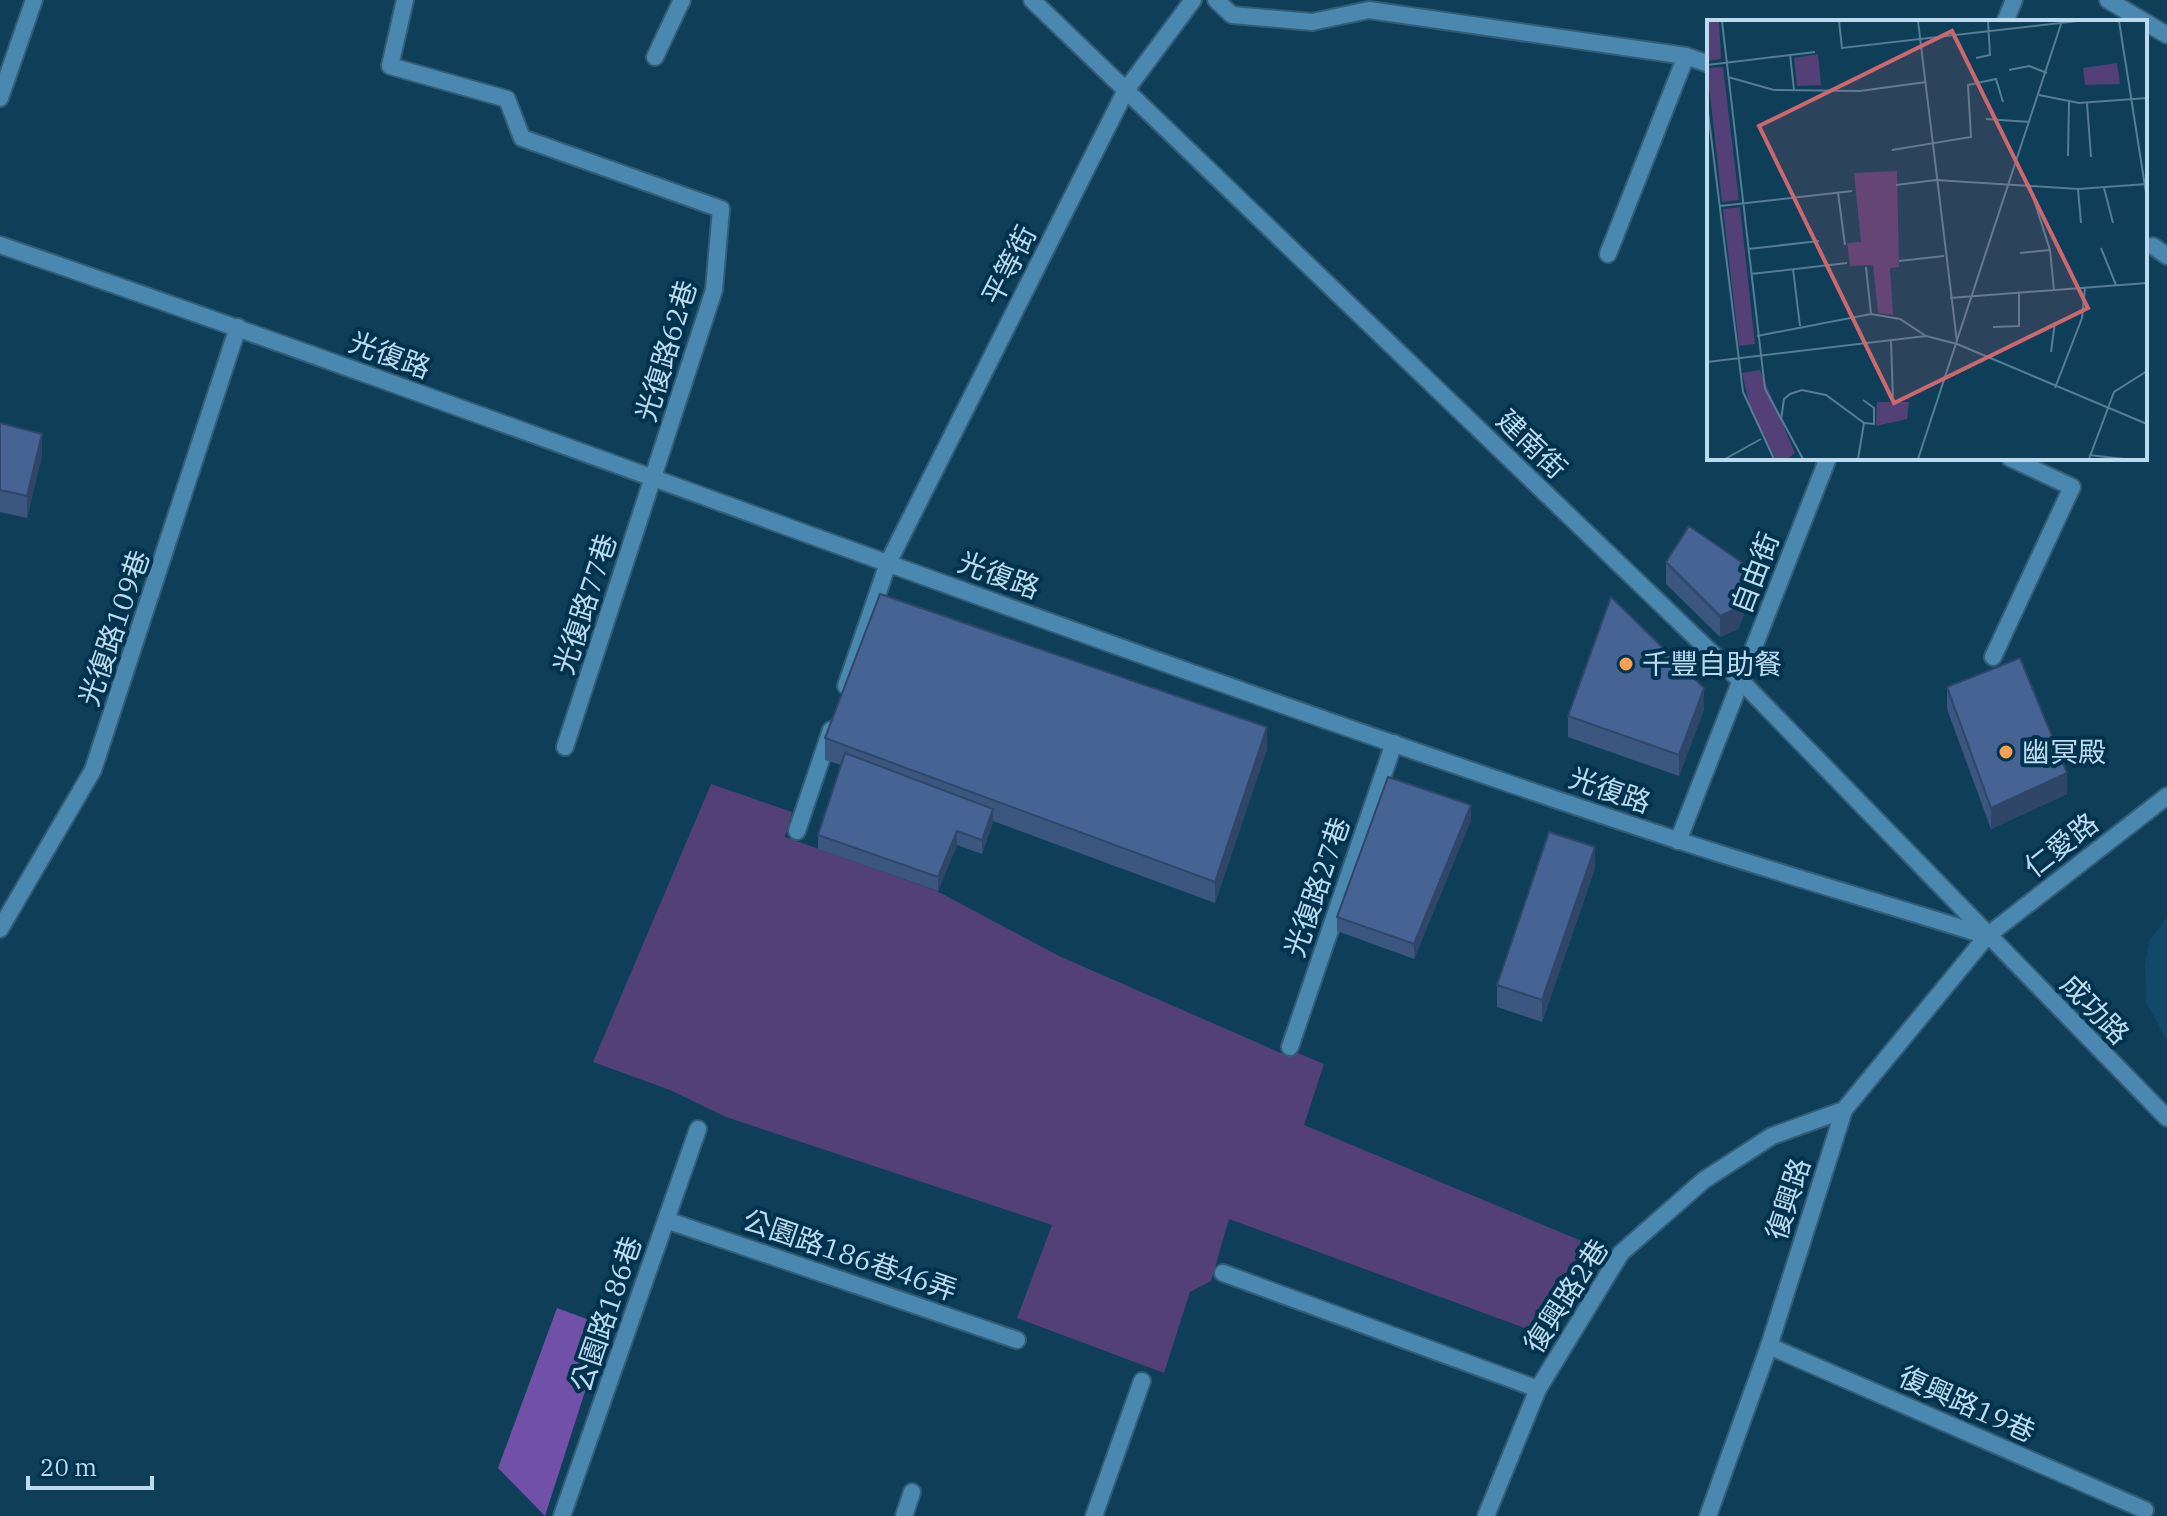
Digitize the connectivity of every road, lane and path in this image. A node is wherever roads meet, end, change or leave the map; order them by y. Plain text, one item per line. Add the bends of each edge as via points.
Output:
1 (34, 0) edge
2 (405, 0) edge
3 (682, 0) edge
4 (1032, 0) edge
5 (1193, 0) edge
6 (1216, 0) edge
7 (2014, 0) edge
8 (2108, 0) edge
9 (2006, 20) edge
10 (2142, 20) edge
11 (2147, 23) edge
12 (2167, 35) edge
13 (1686, 56) junction
14 (655, 57) dead end
15 (1707, 63) edge
16 (1126, 90) junction
17 (0, 98) edge
18 (0, 245) edge
19 (1608, 254) dead end
20 (238, 327) junction
21 (1827, 460) edge
22 (2014, 460) edge
23 (654, 479) junction
24 (888, 563) junction
25 (1993, 657) dead end
26 (1741, 681) junction
27 (1394, 743) junction
28 (565, 747) dead end
29 (2167, 796) edge
30 (797, 831) dead end
31 (1678, 841) junction
32 (0, 929) edge
33 (1987, 936) junction
34 (1290, 1047) dead end
35 (1844, 1110) junction
36 (2167, 1118) edge
37 (698, 1129) dead end
38 (666, 1220) junction
39 (1223, 1273) dead end
40 (1017, 1340) dead end
41 (1769, 1346) junction
42 (1142, 1381) dead end
43 (1538, 1389) junction
44 (912, 1492) dead end
45 (2145, 1510) dead end
46 (562, 1516) edge
47 (904, 1516) edge
48 (1094, 1516) edge
49 (1486, 1516) edge
50 (1708, 1516) edge

1 - 17 street
2 - 23 street, 光復路62巷 via 390,66 507,99 522,138 721,209 714,290
3 - 14 street
4 - 16 street, 建南街
5 - 16 street, 平等街
6 - 13 street via 1232,15 1312,22 1369,10
7 - 9 street
8 - 10 street
11 - 12 street
13 - 15 street
13 - 19 street
16 - 24 street, 平等街
16 - 26 street, 建南街
18 - 20 street, 光復路
20 - 23 street, 光復路
20 - 32 street, 光復路109巷 via 93,770
21 - 26 street, 自由街
22 - 25 street via 2072,487
23 - 24 street, 光復路
23 - 28 street, 光復路77巷
24 - 27 street, 光復路
24 - 30 street, 平等街
26 - 31 street, 自由街
26 - 33 street, 建南街
27 - 31 street, 光復路
27 - 34 street, 光復路27巷
29 - 33 street, 仁愛路
31 - 33 street, 光復路
33 - 35 street, 復興路
33 - 36 street, 成功路
35 - 41 street, 復興路
35 - 43 street, 復興路2巷 via 1772,1136 1704,1180 1660,1217 1621,1253
37 - 38 street, 公園路186巷
38 - 40 street, 公園路186巷46弄
38 - 46 street, 公園路186巷
39 - 43 street, 復興路2巷
41 - 45 street, 復興路19巷
41 - 50 street, 復興路
42 - 48 street
43 - 49 street
44 - 47 street

